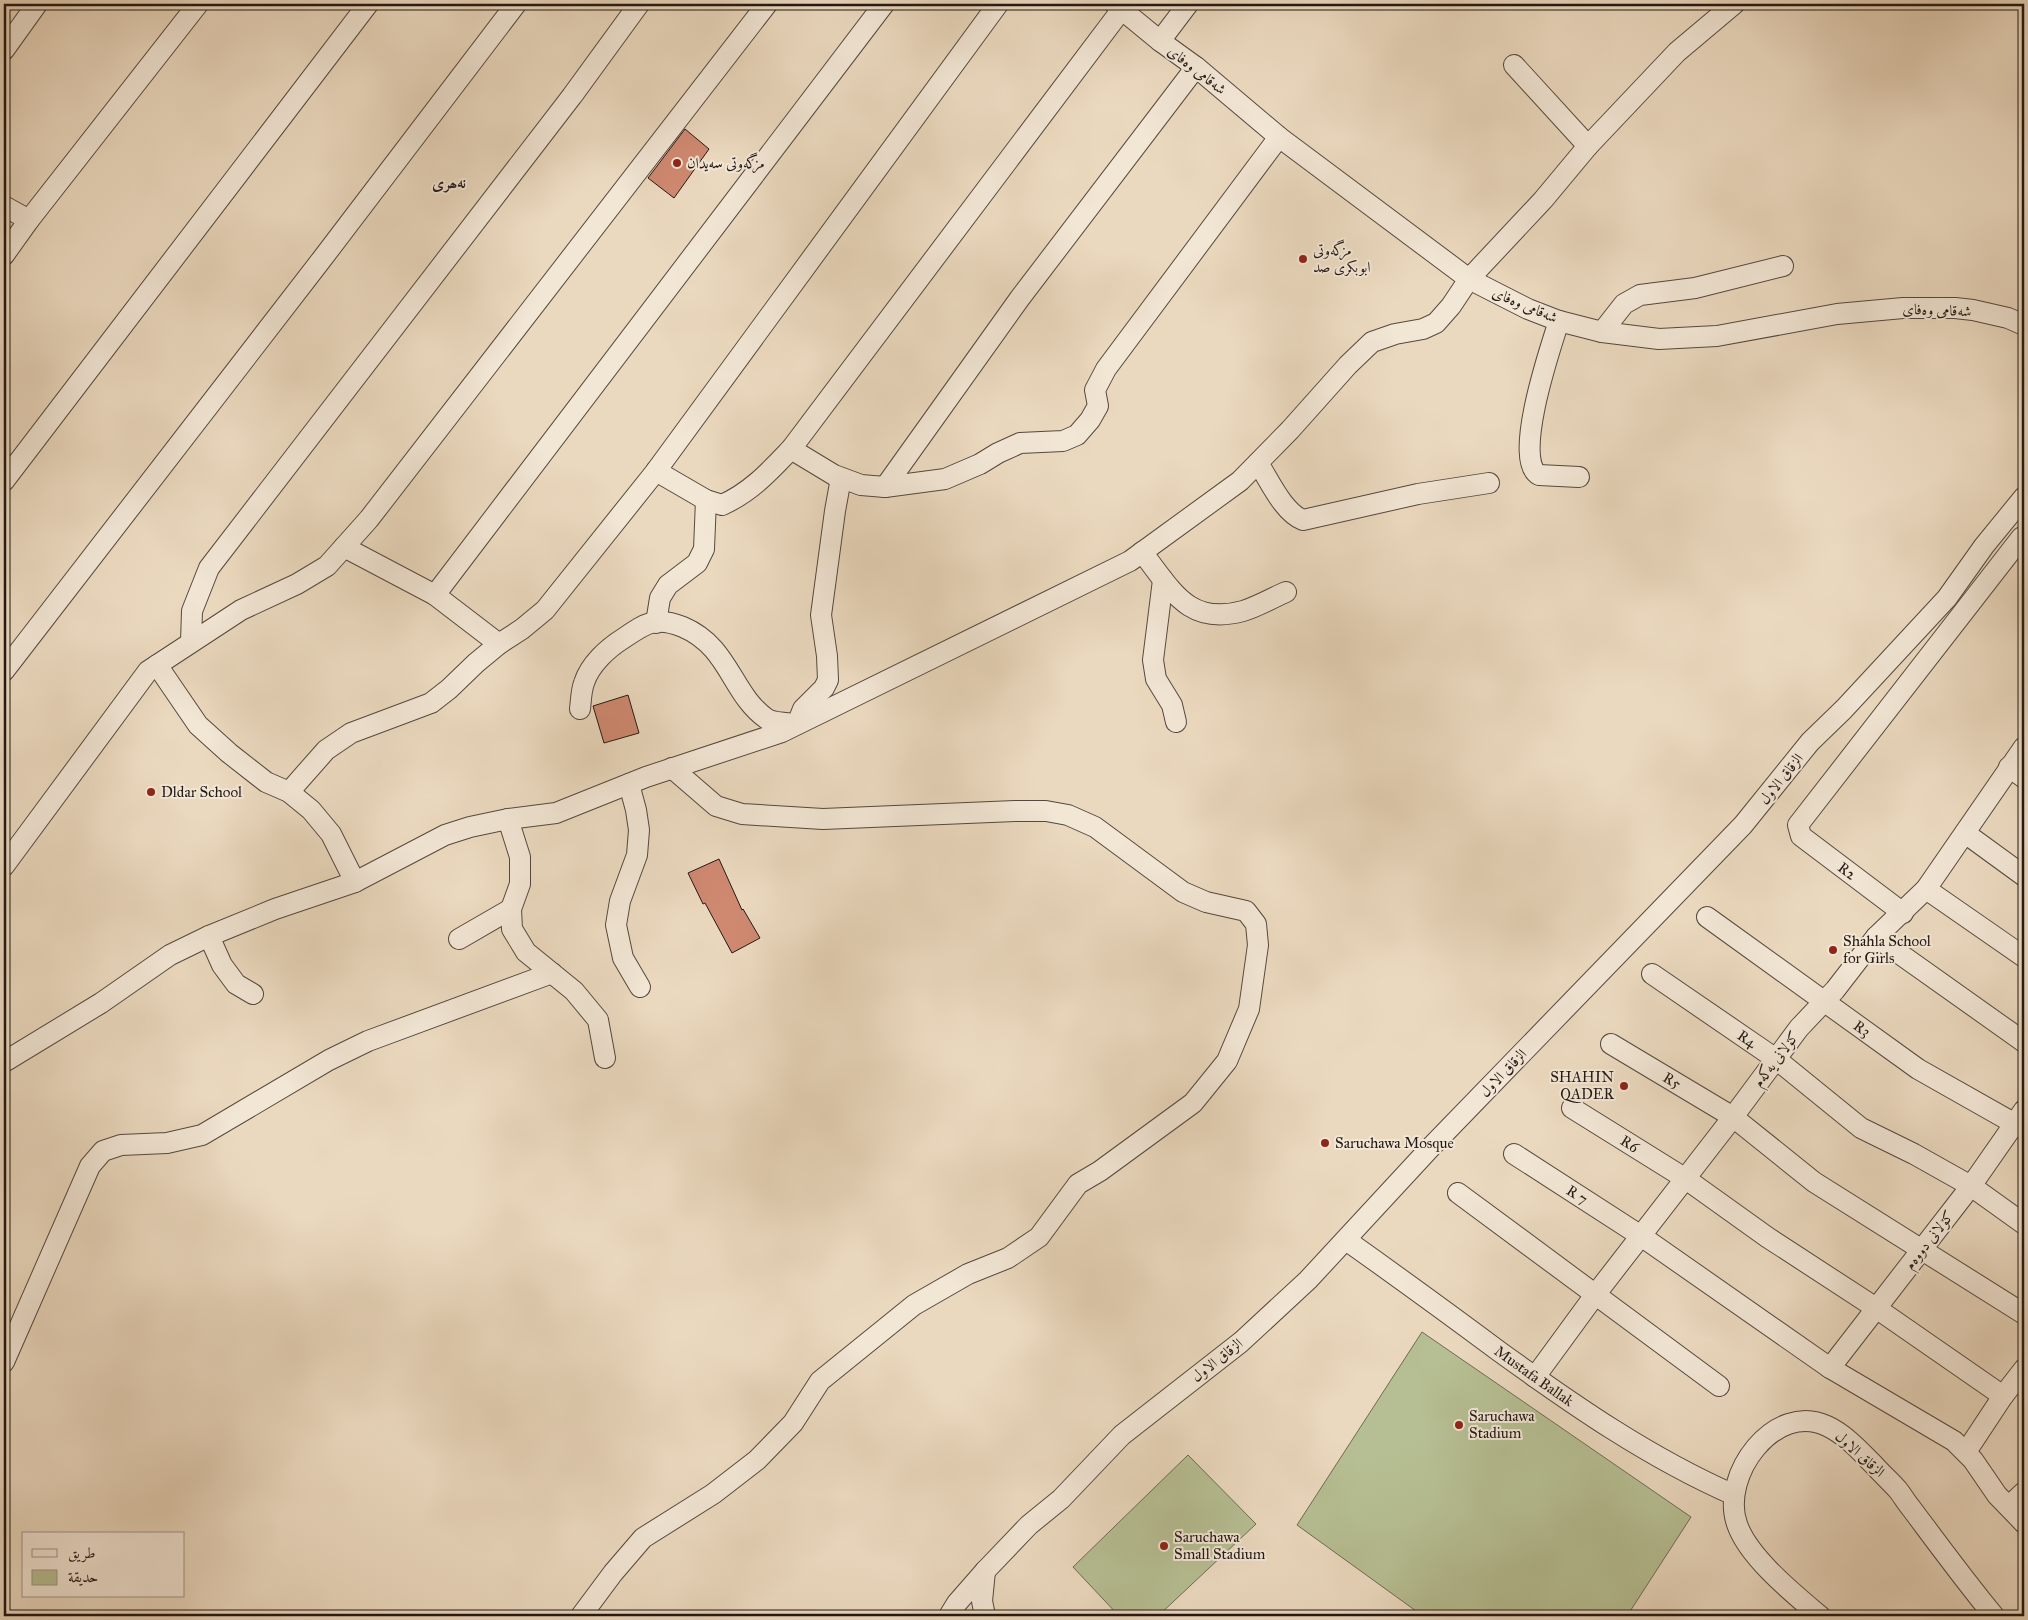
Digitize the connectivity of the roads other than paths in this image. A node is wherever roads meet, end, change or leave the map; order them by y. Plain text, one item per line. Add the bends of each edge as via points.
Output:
1 (37, 4) edge
2 (198, 4) edge
3 (368, 4) edge
4 (516, 4) edge
5 (640, 4) edge
6 (767, 4) edge
7 (884, 4) edge
8 (998, 4) edge
9 (1188, 4) edge
10 (1734, 4) edge
11 (1119, 6) edge
12 (1160, 41) junction
13 (4, 50) edge
14 (1514, 65) dead end
15 (1196, 67) junction
16 (1279, 137) junction
17 (1588, 146) junction
18 (4, 206) edge
19 (29, 220) junction
20 (4, 255) edge
21 (1783, 266) dead end
22 (1470, 279) junction
23 (1559, 321) junction
24 (2024, 325) edge
25 (1602, 332) junction
26 (791, 449) junction
27 (1258, 463) junction
28 (656, 471) junction
29 (1579, 477) dead end
30 (841, 478) junction
31 (4, 481) edge
32 (1489, 482) dead end
33 (885, 487) junction
34 (2024, 498) edge
35 (706, 500) junction
36 (2024, 539) edge
37 (344, 547) junction
38 (1142, 552) junction
39 (1163, 580) junction
40 (1286, 592) dead end
41 (435, 595) junction
42 (656, 622) junction
43 (192, 642) junction
44 (499, 644) junction
45 (157, 665) junction
46 (4, 671) edge
47 (580, 709) dead end
48 (1176, 722) dead end
49 (797, 724) junction
50 (2024, 748) edge
51 (672, 768) junction
52 (2017, 772) edge
53 (629, 784) junction
54 (289, 792) junction
55 (508, 819) junction
56 (1964, 833) junction
57 (4, 866) edge
58 (2024, 876) edge
59 (354, 882) junction
60 (1926, 889) junction
61 (511, 909) junction
62 (1903, 912) junction
63 (1707, 917) dead end
64 (209, 936) junction
65 (1876, 937) junction
66 (458, 940) dead end
67 (2024, 957) edge
68 (552, 973) junction
69 (1652, 974) dead end
70 (640, 988) dead end
71 (253, 994) dead end
72 (1824, 1000) junction
73 (2024, 1042) edge
74 (1611, 1044) dead end
75 (606, 1058) dead end
76 (1776, 1058) junction
77 (4, 1062) edge
78 (1572, 1108) dead end
79 (1733, 1117) junction
80 (2021, 1121) edge
81 (1514, 1154) dead end
82 (1686, 1179) junction
83 (1971, 1186) junction
84 (1458, 1194) dead end
85 (2024, 1224) edge
86 (1640, 1236) junction
87 (1346, 1240) junction
88 (1921, 1249) junction
89 (1595, 1295) junction
90 (1876, 1308) junction
91 (2024, 1314) edge
92 (4, 1362) edge
93 (1830, 1368) junction
94 (2024, 1369) edge
95 (1535, 1377) junction
96 (1719, 1386) dead end
97 (2003, 1396) junction
98 (1966, 1452) junction
99 (2024, 1492) edge
100 (1734, 1495) junction
101 (2009, 1506) junction
102 (2024, 1523) edge
103 (986, 1571) junction
104 (581, 1616) edge
105 (950, 1616) edge
106 (985, 1616) edge
107 (1820, 1616) edge
108 (1994, 1616) edge

1 - 13 street
2 - 19 street
3 - 31 street
4 - 46 street
5 - 43 street via 209,568 192,611
6 - 37 street via 369,520
7 - 41 street
8 - 28 street
9 - 12 street
10 - 17 street via 1677,52
11 - 12 street, شەقامی وەفای
11 - 26 street
12 - 15 street, شەقامی وەفای
14 - 17 street
15 - 16 street, شەقامی وەفای
15 - 33 street via 1020,298
16 - 22 street, شەقامی وەفای
16 - 33 street via 1106,369 1094,390 1098,406 1077,435 1063,441 1020,443 945,479
17 - 22 street
18 - 19 street
19 - 20 street
21 - 25 street via 1695,288 1640,295 1624,304
22 - 23 street, شەقامی وەفای
22 - 27 street via 1436,323 1372,342
23 - 25 street, شەقامی وەفای
23 - 29 street via 1535,402 1531,466 1539,475
24 - 25 street, شەقامی وەفای via 1973,310 1903,308 1837,314 1688,339
26 - 30 street
26 - 35 street via 759,483 737,499 722,505
27 - 32 street via 1282,501 1295,517 1304,520 1418,494
27 - 38 street via 1240,481
28 - 35 street
28 - 44 street via 545,610
30 - 33 street via 861,485
30 - 49 street via 821,615 828,680 803,709
34 - 87 street, الزقاق الاول via 1947,598 1810,742 1743,825 1439,1139
35 - 42 street via 704,549 697,563 668,585 660,598
36 - 62 street, R2 via 2021,538 1798,825 1801,836
37 - 41 street
37 - 43 street via 327,566 241,610
38 - 39 street
38 - 49 street via 1130,561
39 - 40 street via 1194,610 1206,615 1244,611
39 - 48 street via 1153,660 1156,679 1172,705
41 - 44 street
42 - 47 street via 644,624 616,643 594,664 583,683
42 - 49 street via 668,621 694,632 716,649 746,697 768,720
43 - 45 street
44 - 54 street via 431,703 351,733 326,750
45 - 54 street via 198,725 266,782
45 - 57 street via 148,672
49 - 51 street via 782,732
50 - 52 street, کۆلانی یەکەم
51 - 53 street
51 - 104 street via 716,806 742,814 823,819 1015,810 1068,815 1095,827 1183,892 1206,902 1246,911 1256,924 1258,946 1249,1009 1227,1061 1193,1103 1078,1184 1039,1237 1008,1258 968,1274 914,1305 820,1380 793,1422 757,1460 713,1494 643,1538
52 - 56 street, کۆلانی یەکەم
53 - 55 street via 556,813
53 - 70 street via 639,830 637,855 620,900 616,925 623,958
54 - 59 street via 311,810 331,834
55 - 59 street via 445,835
55 - 61 street via 520,857 520,884
56 - 58 street
56 - 60 street, کۆلانی یەکەم
59 - 64 street
60 - 62 street, کۆلانی یەکەم
60 - 67 street
61 - 66 street
61 - 68 street via 512,929 526,952
62 - 65 street, کۆلانی یەکەم
63 - 72 street, R3
64 - 71 street via 222,965 236,984
64 - 77 street via 170,955 102,1003
65 - 72 street, کۆلانی یەکەم via 1836,990
65 - 73 street
68 - 75 street via 574,991 598,1020
68 - 92 street via 368,1041 202,1135 167,1143 120,1145 103,1151 90,1166
69 - 76 street, R4
72 - 76 street, کۆلانی یەکەم
72 - 80 street, R3 via 1918,1069
74 - 79 street, R5
76 - 79 street, کۆلانی یەکەم
76 - 83 street, R4 via 1861,1128
78 - 82 street, R6
79 - 82 street, کۆلانی یەکەم
79 - 88 street, R5 via 1814,1182
80 - 83 street, کۆلانی دووەم
81 - 86 street, R 7
82 - 86 street, کۆلانی یەکەم
82 - 90 street, R6
83 - 85 street, R4
83 - 88 street, کۆلانی دووەم
84 - 89 street
86 - 89 street, کۆلانی یەکەم
86 - 93 street, R 7
87 - 95 street, Mustafa Ballak
87 - 103 street, الزقاق الاول via 1264,1322 1122,1434 1061,1499 1029,1525
88 - 90 street, کۆلانی دووەم
88 - 91 street, R5
89 - 95 street, کۆلانی یەکەم
89 - 96 street
90 - 93 street, کۆلانی دووەم
90 - 97 street, R6
93 - 98 street, R 7 via 1954,1441
94 - 97 street
95 - 100 street, Mustafa Ballak via 1623,1437
97 - 98 street
98 - 101 street, R 7 via 1997,1495
99 - 101 street
100 - 107 street, الزقاق الاول via 1734,1514 1745,1541 1778,1580
100 - 108 street, الزقاق الاول via 1744,1463 1768,1436 1789,1424 1815,1422 1827,1426 1855,1446 1898,1490
101 - 102 street, R 7
103 - 105 street, الزقاق الاول via 957,1603
103 - 106 street via 982,1601

